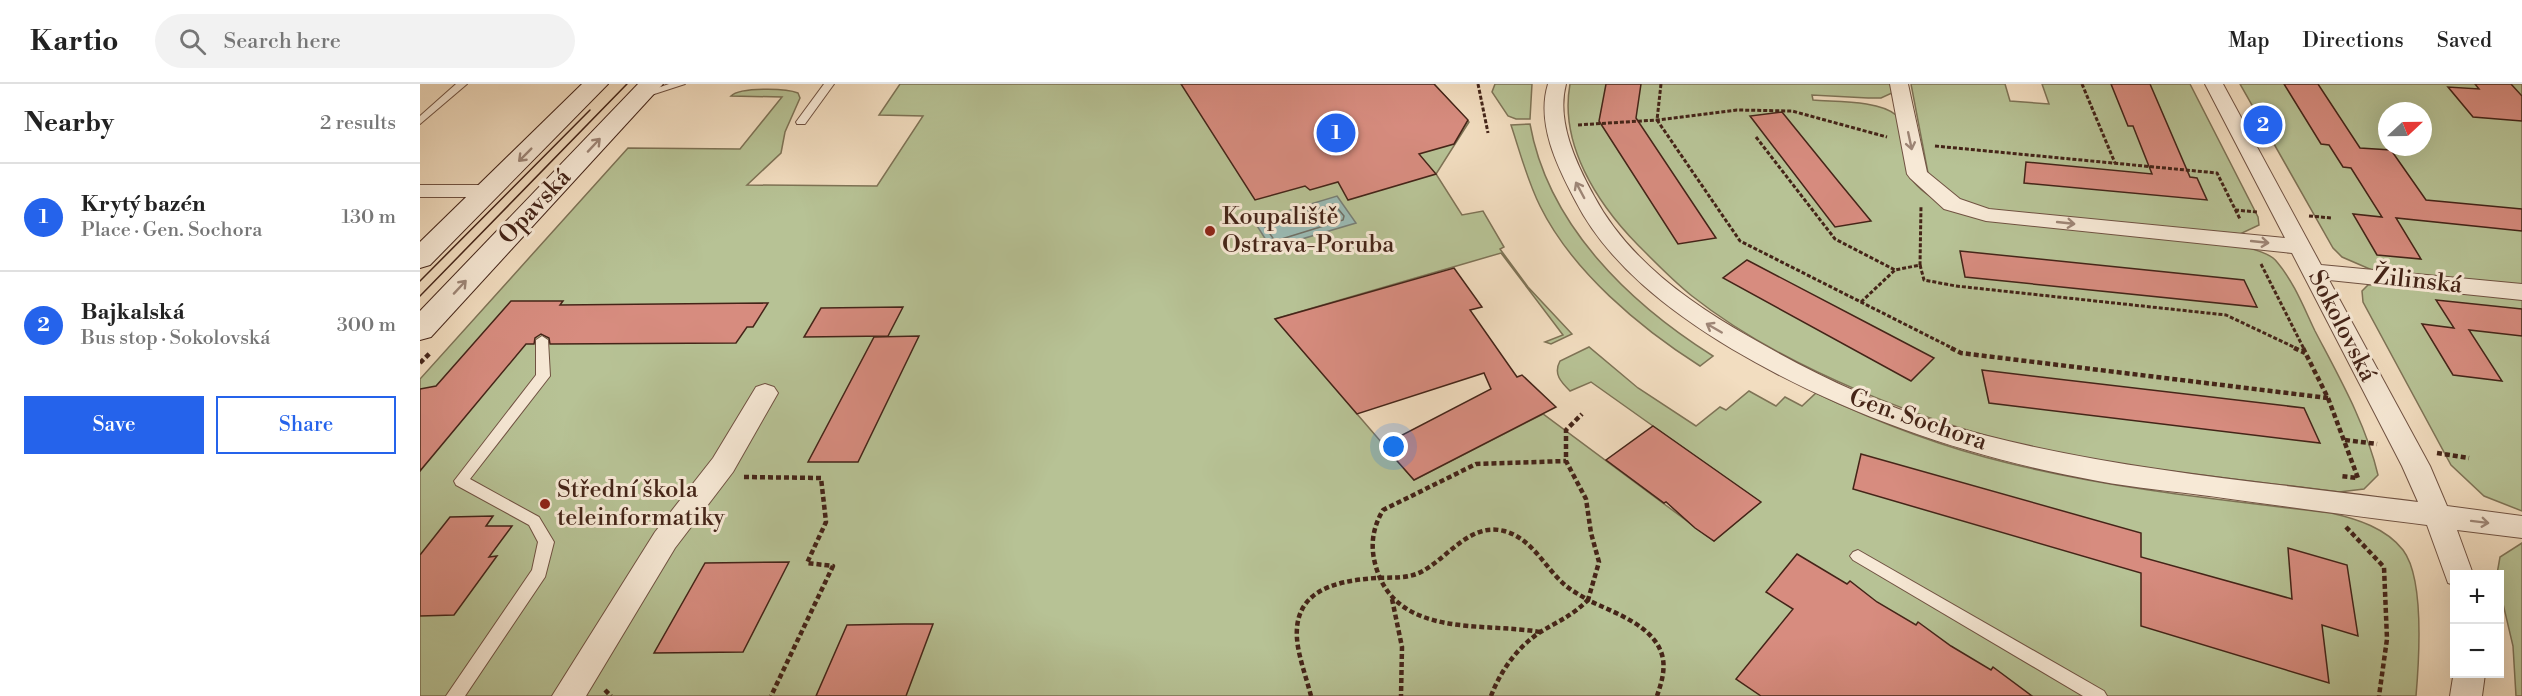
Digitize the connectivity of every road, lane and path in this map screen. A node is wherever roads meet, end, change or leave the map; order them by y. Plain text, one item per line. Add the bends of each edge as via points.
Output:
1 (462, 84) edge
2 (596, 84) edge
3 (680, 84) edge
4 (829, 84) edge
5 (1478, 84) edge
6 (1557, 84) edge
7 (1661, 84) edge
8 (1899, 84) edge
9 (2082, 84) edge
10 (2214, 84) edge
11 (645, 90) edge
12 (1657, 120) junction
13 (420, 121) edge
14 (801, 122) dead end
15 (1488, 133) dead end
16 (1580, 135) dead end
17 (1756, 137) dead end
18 (1910, 143) junction
19 (2115, 163) junction
20 (420, 191) edge
21 (489, 191) junction
22 (1935, 191) junction
23 (2250, 241) junction
24 (2301, 247) junction
25 (420, 259) edge
26 (1920, 265) junction
27 (1895, 270) junction
28 (2313, 271) junction
29 (2522, 292) edge
30 (1861, 302) junction
31 (420, 330) edge
32 (542, 340) dead end
33 (2306, 353) junction
34 (765, 393) dead end
35 (2328, 398) junction
36 (1582, 414) dead end
37 (1566, 461) junction
38 (742, 477) dead end
39 (2336, 503) junction
40 (2438, 517) junction
41 (2522, 527) edge
42 (1858, 556) dead end
43 (2457, 570) edge
44 (1379, 578) junction
45 (1392, 598) junction
46 (1588, 600) junction
47 (1540, 632) junction
48 (2468, 678) edge
49 (603, 688) dead end
50 (455, 696) edge
51 (568, 696) edge
52 (611, 696) edge
53 (771, 696) edge
54 (1311, 696) edge
55 (1401, 696) edge
56 (1491, 696) edge
57 (1657, 696) edge
58 (2098, 696) edge
59 (2379, 696) edge
60 (2466, 696) edge

1 - 13 lane
2 -> 21 main road, Opavská
3 - 11 lane
4 - 14 lane
5 - 15 path
39 -> 6 street, Gen. Sochora via 2098,471 2014,453 1877,410 1765,357 1704,322 1652,282 1596,220 1565,161 1552,101
7 - 12 path
8 -> 18 street
9 - 19 path
10 - 24 street, Sokolovská
31 -> 11 main road, Opavská
12 - 16 path via 1576,125
12 - 18 path via 1737,110 1792,111
12 - 30 path via 1740,241
17 - 27 path via 1835,239
18 - 19 path
18 - 22 street via 1917,174
19 - 23 path via 2217,173
20 - 21 street
21 - 25 main road, Opavská
22 -> 23 street via 1952,204 1986,214
22 - 26 path via 1921,195
23 -> 24 street
23 - 33 path
24 - 28 street, Sokolovská
26 - 27 path
26 - 33 path via 1924,280 1956,286 2226,315
27 - 30 path
28 - 29 street, Žilinská
28 - 40 street, Sokolovská via 2416,466
30 - 35 path via 1960,353
32 - 50 lane via 543,376 461,481 534,521 546,542 539,572
33 - 35 path
34 - 51 street via 723,465 665,540
35 - 39 path via 2358,478 2323,474
36 - 37 path via 1566,430
37 - 44 path via 1476,464 1383,510 1377,518 1370,547
37 - 46 path via 1586,499 1599,562
38 - 53 path via 820,478 826,522 807,563 832,566
39 - 40 street, Gen. Sochora
39 - 59 path via 2348,531 2384,567 2387,639
40 -> 41 street, Gen. Sochora
40 - 43 street, Sokolovská
42 - 58 lane
44 - 45 path
44 - 46 path via 1402,578 1420,572 1467,537 1505,531 1530,546 1566,586
44 - 54 path via 1330,585 1310,598 1296,622
45 - 47 path via 1417,616 1442,624
45 - 55 path via 1404,655
46 - 47 path via 1570,618
46 - 57 path via 1652,636 1661,647 1666,668
47 - 56 path via 1500,672
48 - 60 street
49 - 52 path

